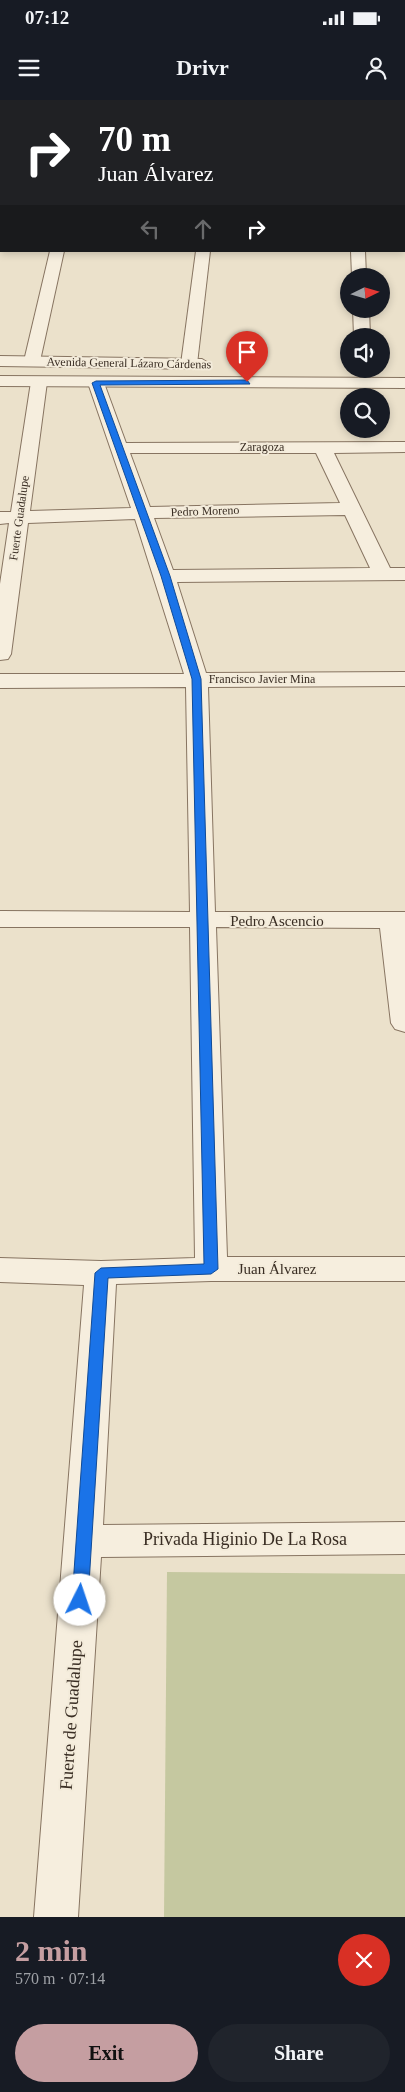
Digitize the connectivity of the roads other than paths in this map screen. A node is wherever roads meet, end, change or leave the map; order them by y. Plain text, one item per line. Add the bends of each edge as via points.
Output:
1 (57, 252) edge
2 (203, 252) edge
3 (358, 252) edge
4 (359, 268) edge
5 (0, 361) edge
6 (32, 361) junction
7 (189, 364) junction
8 (219, 364) dead end
9 (0, 381) edge
10 (39, 382) junction
11 (96, 383) junction
12 (405, 383) edge
13 (322, 447) junction
14 (405, 447) edge
15 (120, 448) junction
16 (351, 509) junction
17 (142, 513) junction
18 (0, 518) edge
19 (19, 518) junction
20 (383, 574) junction
21 (405, 574) edge
22 (165, 576) junction
23 (0, 654) edge
24 (197, 679) junction
25 (405, 679) edge
26 (0, 681) edge
27 (0, 919) edge
28 (398, 920) edge
29 (203, 921) junction
30 (405, 1023) edge
31 (211, 1269) junction
32 (405, 1269) edge
33 (0, 1270) edge
34 (101, 1273) junction
35 (405, 1538) edge
36 (84, 1540) junction
37 (56, 1917) edge

1 - 6 street
2 - 7 street
3 - 4 street
5 - 6 street, Avenida General Lázaro Cárdenas
6 - 7 street, Avenida General Lázaro Cárdenas
7 - 8 street, Avenida General Lázaro Cárdenas
9 - 10 street, Avenida General Lázaro Cárdenas
10 - 11 street, Avenida General Lázaro Cárdenas
10 - 19 street, Fuerte Guadalupe
11 - 12 street, Avenida General Lázaro Cárdenas
11 - 15 street
13 - 14 street, Zaragoza
13 - 15 street, Zaragoza
13 - 16 street
15 - 17 street
16 - 17 street, Pedro Moreno
16 - 20 street
17 - 19 street, Pedro Moreno
17 - 22 street
18 - 19 street, Pedro Moreno
19 - 23 street, Fuerte Guadalupe
20 - 21 street
20 - 22 street
22 - 24 street
24 - 25 street, Francisco Javier Mina
24 - 26 street, Francisco Javier Mina
24 - 29 street
27 - 29 street, Pedro Ascencio
28 - 29 street, Pedro Ascencio
28 - 30 street
29 - 31 street
31 - 32 street, Juan Álvarez
31 - 34 street, Juan Álvarez
33 - 34 street, Juan Álvarez
34 - 36 street, Fuerte de Guadalupe
35 - 36 street, Privada Higinio De La Rosa
36 - 37 street, Fuerte de Guadalupe

